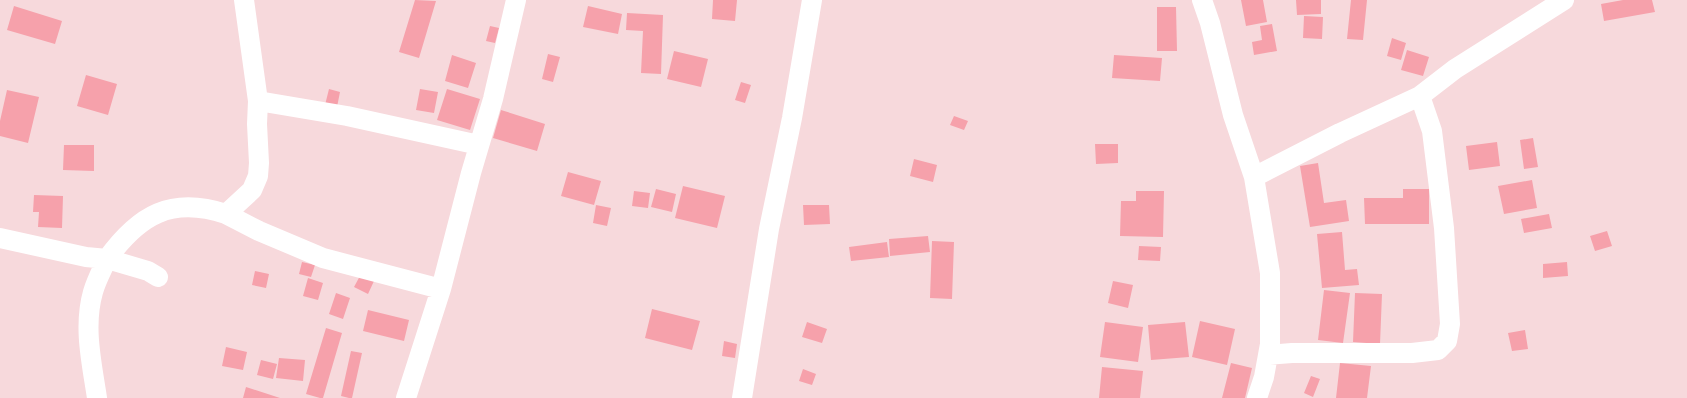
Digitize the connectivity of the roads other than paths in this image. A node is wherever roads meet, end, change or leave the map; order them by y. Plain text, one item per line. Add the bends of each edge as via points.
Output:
1 (244, 0) edge
2 (516, 0) edge
3 (812, 0) edge
4 (1202, 0) edge
5 (1564, 0) edge
6 (1420, 96) junction
7 (258, 101) junction
8 (479, 145) junction
9 (1254, 177) junction
10 (226, 214) junction
11 (0, 238) edge
12 (107, 260) junction
13 (158, 277) dead end
14 (441, 288) junction
15 (1268, 355) junction
16 (97, 398) edge
17 (406, 398) edge
18 (742, 398) edge
19 (1258, 398) edge

1 - 7 street
2 - 8 street
3 - 18 street via 769,228
4 - 9 street
5 - 6 street
6 - 9 street
6 - 15 street via 1432,132 1444,228 1450,324 1447,341 1438,350 1412,353
7 - 8 street via 347,116
7 - 10 street via 258,176 252,190
8 - 14 street
9 - 15 street via 1270,273
10 - 12 street via 183,207 162,211 139,224
10 - 14 street via 323,258
11 - 12 street
12 - 13 street via 148,271
12 - 16 street via 93,292 89,314 89,344
14 - 17 street
15 - 19 street

